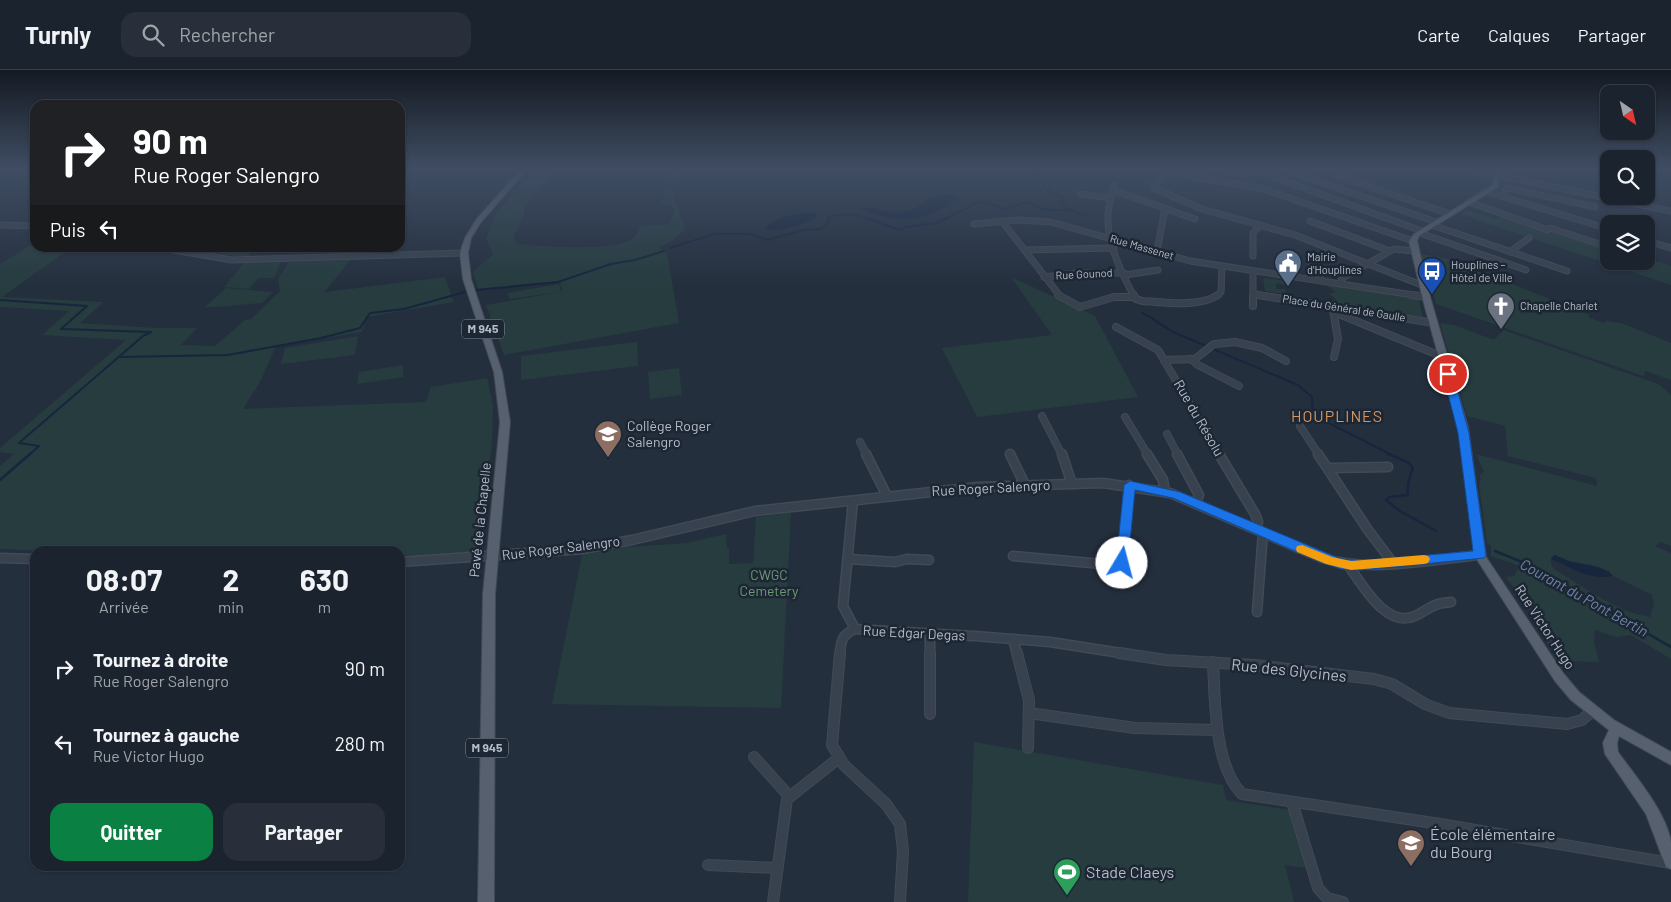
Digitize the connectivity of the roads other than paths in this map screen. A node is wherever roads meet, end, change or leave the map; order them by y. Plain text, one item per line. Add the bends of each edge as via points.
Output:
1 (491, 207) edge
2 (1110, 207) edge
3 (1163, 207) edge
4 (1198, 207) edge
5 (1315, 207) edge
6 (1352, 207) edge
7 (1387, 207) edge
8 (1429, 207) edge
9 (1462, 207) edge
10 (1487, 207) edge
11 (1537, 207) edge
12 (1595, 207) edge
13 (1651, 207) edge
14 (1166, 208) junction
15 (1671, 211) edge
16 (1450, 214) junction
17 (1195, 219) dead end
18 (1002, 221) junction
19 (1310, 221) dead end
20 (1586, 222) junction
21 (974, 224) dead end
22 (1434, 224) junction
23 (0, 225) edge
24 (1260, 225) junction
25 (30, 226) edge
26 (1600, 226) edge
27 (1421, 232) junction
28 (1495, 237) dead end
29 (1110, 238) junction
30 (1529, 238) dead end
31 (1413, 241) junction
32 (1486, 244) junction
33 (1600, 244) edge
34 (1655, 244) edge
35 (1114, 248) junction
36 (1671, 248) edge
37 (1024, 250) junction
38 (1390, 251) junction
39 (1414, 251) junction
40 (185, 252) edge
41 (1157, 252) junction
42 (1510, 252) junction
43 (464, 254) junction
44 (1253, 256) dead end
45 (1310, 261) dead end
46 (1367, 264) junction
47 (1222, 266) junction
48 (1158, 270) dead end
49 (1526, 270) dead end
50 (1254, 271) junction
51 (1567, 272) dead end
52 (1125, 274) junction
53 (1044, 277) junction
54 (1322, 281) junction
55 (1341, 284) junction
56 (1424, 286) junction
57 (1253, 294) junction
58 (1134, 297) junction
59 (1427, 301) junction
60 (1253, 306) dead end
61 (1333, 310) junction
62 (1434, 322) junction
63 (1116, 327) dead end
64 (1334, 357) dead end
65 (1444, 357) junction
66 (1191, 359) junction
67 (1164, 360) junction
68 (1286, 361) dead end
69 (1239, 386) dead end
70 (1042, 416) dead end
71 (1125, 417) dead end
72 (1300, 426) dead end
73 (1167, 434) dead end
74 (860, 442) dead end
75 (1010, 454) dead end
76 (1388, 467) dead end
77 (1328, 468) junction
78 (1072, 484) junction
79 (1025, 485) junction
80 (1130, 485) junction
81 (1166, 492) junction
82 (888, 496) junction
83 (852, 500) junction
84 (1196, 503) junction
85 (1259, 530) junction
86 (1480, 555) junction
87 (492, 556) junction
88 (1013, 556) dead end
89 (0, 558) edge
90 (30, 559) edge
91 (848, 559) junction
92 (928, 560) dead end
93 (405, 562) edge
94 (1393, 563) junction
95 (1348, 565) junction
96 (1451, 602) dead end
97 (1256, 612) dead end
98 (855, 629) junction
99 (930, 634) junction
100 (974, 636) joint
101 (1012, 639) junction
102 (1213, 662) junction
103 (1592, 711) junction
104 (1029, 713) junction
105 (930, 714) dead end
106 (1616, 728) junction
107 (1216, 730) junction
108 (1028, 748) dead end
109 (754, 757) dead end
110 (839, 758) junction
111 (1671, 759) edge
112 (789, 796) junction
113 (1292, 802) junction
114 (1671, 862) edge
115 (708, 865) dead end
116 (777, 868) junction
117 (486, 902) edge
118 (773, 902) edge
119 (900, 902) edge
120 (1343, 902) edge

1 - 43 main road, Pavé de la Chapelle / M 945 via 468,238
2 - 29 street
3 - 14 street
4 - 24 street
5 - 31 street
6 - 27 street
7 - 22 street
8 - 16 street
9 - 16 main road
10 - 33 street via 1548,230
11 - 20 street
12 - 20 street
13 - 15 street
14 - 17 street
14 - 41 street
16 - 22 main road
18 - 21 street, Rue Massenet
18 - 29 street, Rue Massenet via 1051,222
18 - 37 street
19 - 38 street
20 - 26 street
22 - 27 main road
22 - 32 street
23 - 25 street
24 - 44 street via 1252,233
24 - 46 street via 1295,235
27 - 31 main road
27 - 49 street
28 - 32 street
29 - 35 street
29 - 41 street, Rue Massenet
30 - 42 street
31 - 39 main road, Rue Victor Hugo
32 - 42 street
34 - 36 street
35 - 37 street
35 - 52 street
37 - 53 street
38 - 39 street via 1397,248
38 - 46 street
39 - 56 main road, Rue Victor Hugo
40 - 43 street via 232,260
41 - 47 street, Rue Massenet
42 - 51 street
43 - 87 main road, Pavé de la Chapelle / M 945 via 467,279 498,372 504,410 504,446
45 - 54 street
46 - 55 street via 1342,278
46 - 56 street
47 - 50 street, Rue Massenet
47 - 58 street via 1221,292 1212,299 1142,301
48 - 52 street, Rue Gounod
50 - 54 street, Rue Massenet
50 - 57 street
52 - 53 street, Rue Gounod via 1076,273
52 - 58 street
53 - 58 street via 1060,296 1080,307 1114,297
54 - 55 street, Rue Massenet
55 - 59 street, Rue Massenet
56 - 59 main road, Rue Victor Hugo
57 - 60 street
57 - 61 street, Place du Général de Gaulle
59 - 62 main road, Rue Victor Hugo
61 - 62 street, Place du Général de Gaulle
61 - 64 street via 1338,339
61 - 65 street
62 - 65 main road, Rue Victor Hugo
63 - 67 street, Rue du Résolu via 1152,345
65 - 86 main road, Rue Victor Hugo via 1464,433
66 - 67 street
66 - 68 street via 1224,342 1269,349
66 - 69 street
67 - 85 street, Rue du Résolu via 1255,514
70 - 78 street via 1064,458
71 - 81 street via 1163,480
72 - 77 street
73 - 84 street via 1199,495
74 - 82 street
75 - 79 street
76 - 77 street
77 - 94 street
78 - 79 street, Rue Roger Salengro
78 - 80 street, Rue Roger Salengro
79 - 82 street, Rue Roger Salengro
80 - 81 street, Rue Roger Salengro
80 - 88 street via 1124,557 1120,564
81 - 84 street, Rue Roger Salengro
82 - 83 street, Rue Roger Salengro
83 - 87 street, Rue Roger Salengro via 739,514 592,547
83 - 91 street
84 - 85 street, Rue Roger Salengro
85 - 95 street, Rue Roger Salengro via 1322,558
85 - 97 street, Rue du Résolu
86 - 94 street, Rue Roger Salengro
86 - 103 main road, Rue Victor Hugo via 1556,672
87 - 93 street, Rue Roger Salengro
87 - 117 main road, Pavé de la Chapelle / M 945
89 - 90 street
91 - 92 street
91 - 98 street via 843,606
94 - 95 street, Rue Roger Salengro
95 - 96 street via 1390,616 1412,617 1434,604
98 - 99 street, Rue Edgar Degas
98 - 110 street via 846,632 841,640 832,741 833,750
99 - 100 street, Rue Edgar Degas
99 - 105 street
100 - 101 street, Rue des Glycines
101 - 102 street, Rue des Glycines via 1166,660
101 - 104 street via 1028,693
102 - 103 street, Rue des Glycines via 1380,680 1432,707 1458,714 1567,724 1582,720
102 - 107 street
103 - 106 main road, Rue Victor Hugo
104 - 107 street via 1135,728
104 - 108 street
106 - 111 main road, Rue Victor Hugo
106 - 114 main road via 1610,743 1612,754 1654,816
107 - 113 street via 1237,791 1248,796
109 - 112 street
110 - 112 street
110 - 119 street via 899,823 902,834
112 - 116 street via 784,808
113 - 114 street
113 - 120 street via 1318,888 1327,898
115 - 116 street
116 - 118 street

